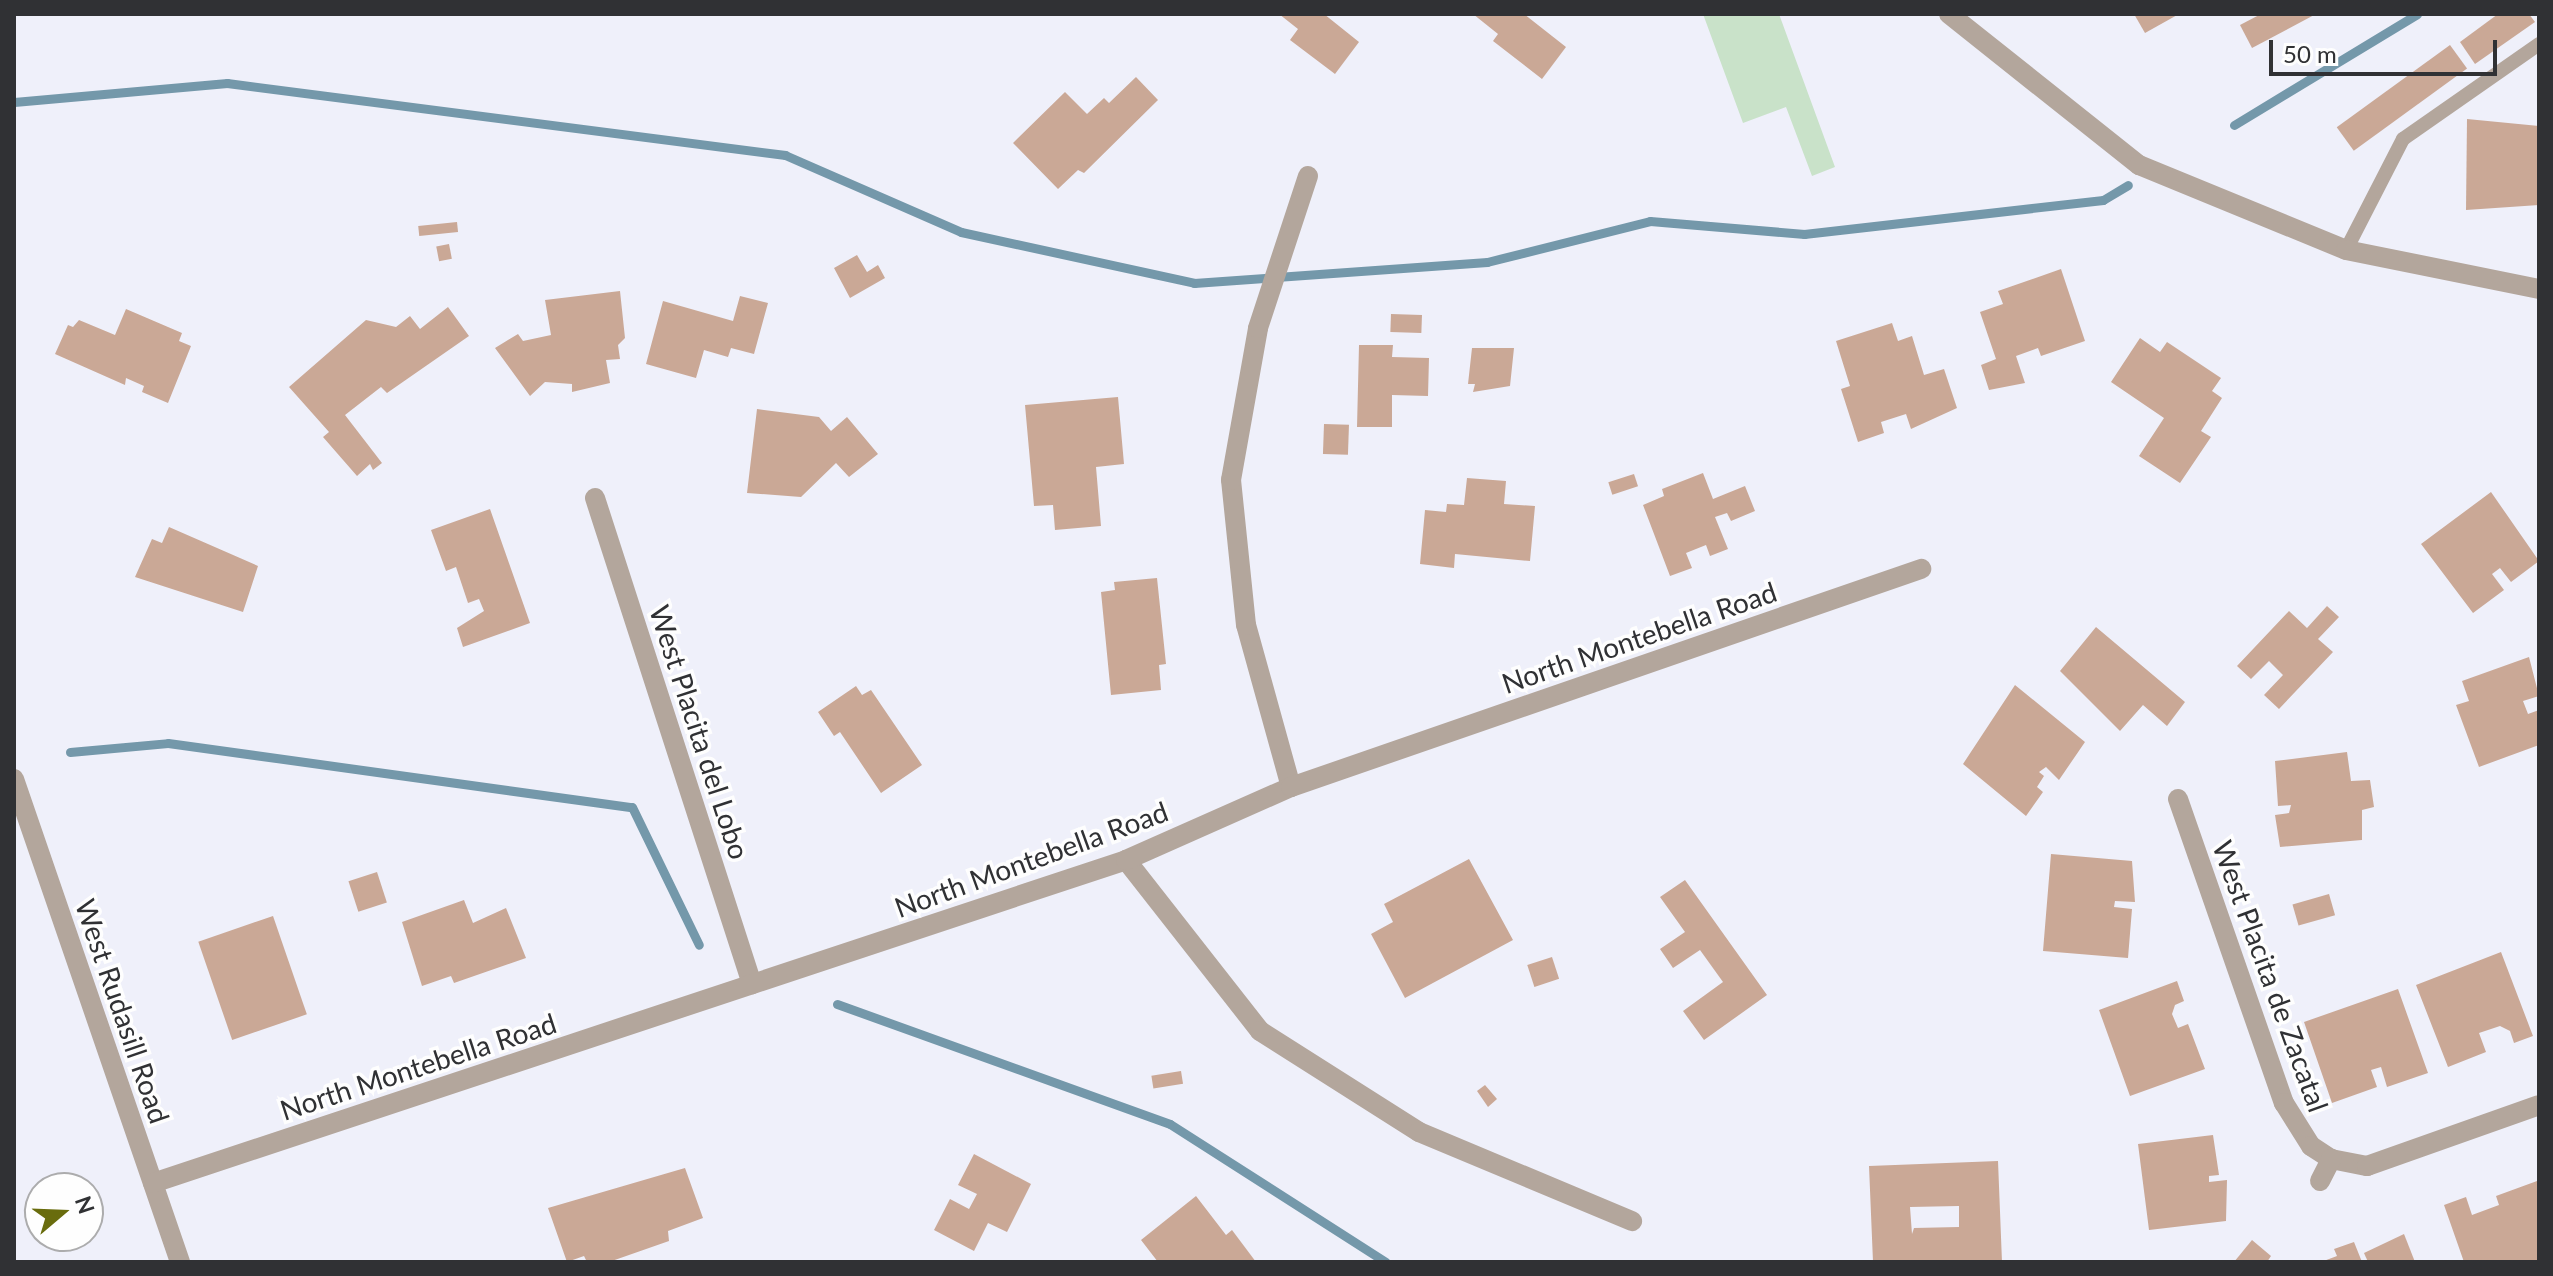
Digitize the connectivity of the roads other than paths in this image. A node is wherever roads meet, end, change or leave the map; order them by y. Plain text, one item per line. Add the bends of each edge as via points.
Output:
1 (1949, 14) edge
2 (2539, 44) edge
3 (1308, 176) dead end
4 (2346, 250) junction
5 (2539, 289) edge
6 (595, 498) dead end
7 (1921, 569) dead end
8 (14, 779) edge
9 (1291, 787) junction
10 (2178, 799) dead end
11 (1126, 860) junction
12 (752, 984) junction
13 (2539, 1105) edge
14 (2331, 1159) junction
15 (2320, 1181) dead end
16 (153, 1183) junction
17 (1632, 1221) dead end
18 (180, 1262) edge

1 - 4 street via 2139,165
2 - 4 lane via 2403,139
3 - 9 street via 1258,328 1231,480 1246,625
4 - 5 street
6 - 12 street, West Placita del Lobo
7 - 9 street, North Montebella Road
8 - 16 street, West Rudasill Road
9 - 11 street, North Montebella Road
10 - 14 street, West Placita de Zacatal via 2284,1103 2299,1134
11 - 12 street, North Montebella Road
11 - 17 street via 1260,1031 1419,1132
12 - 16 street, North Montebella Road
13 - 14 street via 2385,1162 2367,1166
14 - 15 street
16 - 18 street, West Rudasill Road

